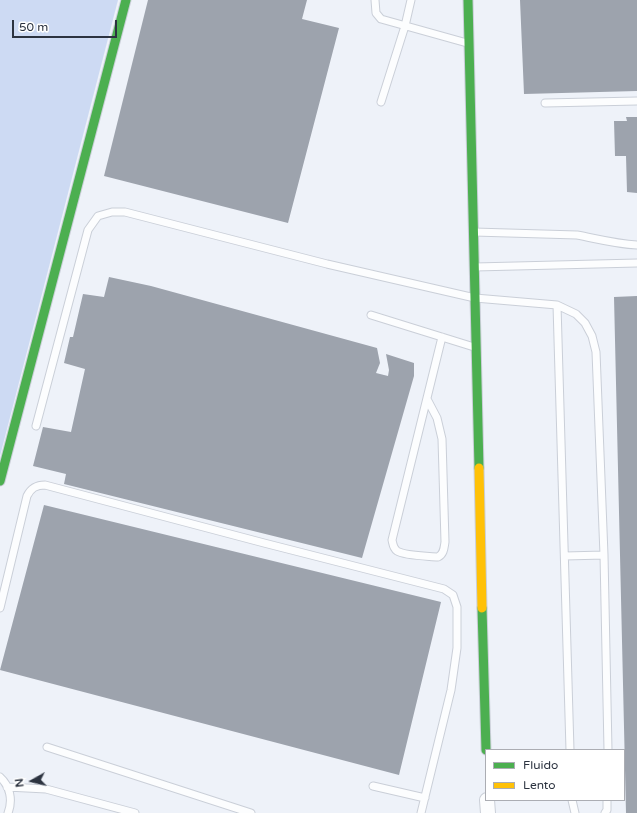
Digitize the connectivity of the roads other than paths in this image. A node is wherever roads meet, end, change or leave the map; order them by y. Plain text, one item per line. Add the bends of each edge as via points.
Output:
1 (126, 0) edge
2 (375, 0) edge
3 (411, 0) edge
4 (468, 0) edge
5 (405, 26) junction
6 (469, 43) junction
7 (637, 100) edge
8 (381, 102) dead end
9 (545, 103) dead end
10 (472, 232) junction
11 (637, 245) edge
12 (637, 263) edge
13 (474, 267) junction
14 (475, 298) junction
15 (557, 306) junction
16 (371, 315) dead end
17 (442, 337) junction
18 (476, 348) junction
19 (427, 399) junction
20 (36, 426) dead end
21 (0, 481) edge
22 (604, 555) junction
23 (565, 556) junction
24 (0, 608) edge
25 (47, 747) dead end
26 (486, 749) edge
27 (570, 749) edge
28 (608, 749) edge
29 (0, 777) edge
30 (373, 786) dead end
31 (7, 787) junction
32 (425, 798) junction
33 (487, 801) edge
34 (572, 801) edge
35 (607, 801) edge
36 (8, 813) edge
37 (135, 813) edge
38 (251, 813) edge
39 (421, 813) edge
40 (488, 813) edge
41 (575, 813) edge
42 (605, 813) edge

1 - 21 street
2 - 5 lane via 376,13 381,19
3 - 5 lane
4 - 6 street
5 - 6 lane
5 - 8 lane
6 - 10 street
7 - 9 lane
10 - 11 lane via 577,235 611,243
10 - 13 street
12 - 13 lane
13 - 14 street
14 - 15 lane
14 - 18 street
14 - 20 lane via 327,264 125,212 98,216 88,230
15 - 22 lane via 576,314 585,323 596,352
15 - 23 lane
16 - 17 lane
17 - 18 lane
17 - 19 lane
18 - 26 street
19 - 19 lane via 437,418 442,439 445,542 444,551 438,557 402,553 393,546 392,540
22 - 23 lane
22 - 28 lane
23 - 27 lane
24 - 32 lane via 27,496 30,491 45,485 444,589 453,595 458,607 457,648 451,690
25 - 38 lane
29 - 31 lane
30 - 32 lane
31 - 36 lane via 11,802
31 - 37 lane via 46,789
32 - 39 lane
33 - 40 street
34 - 41 lane
35 - 42 lane

